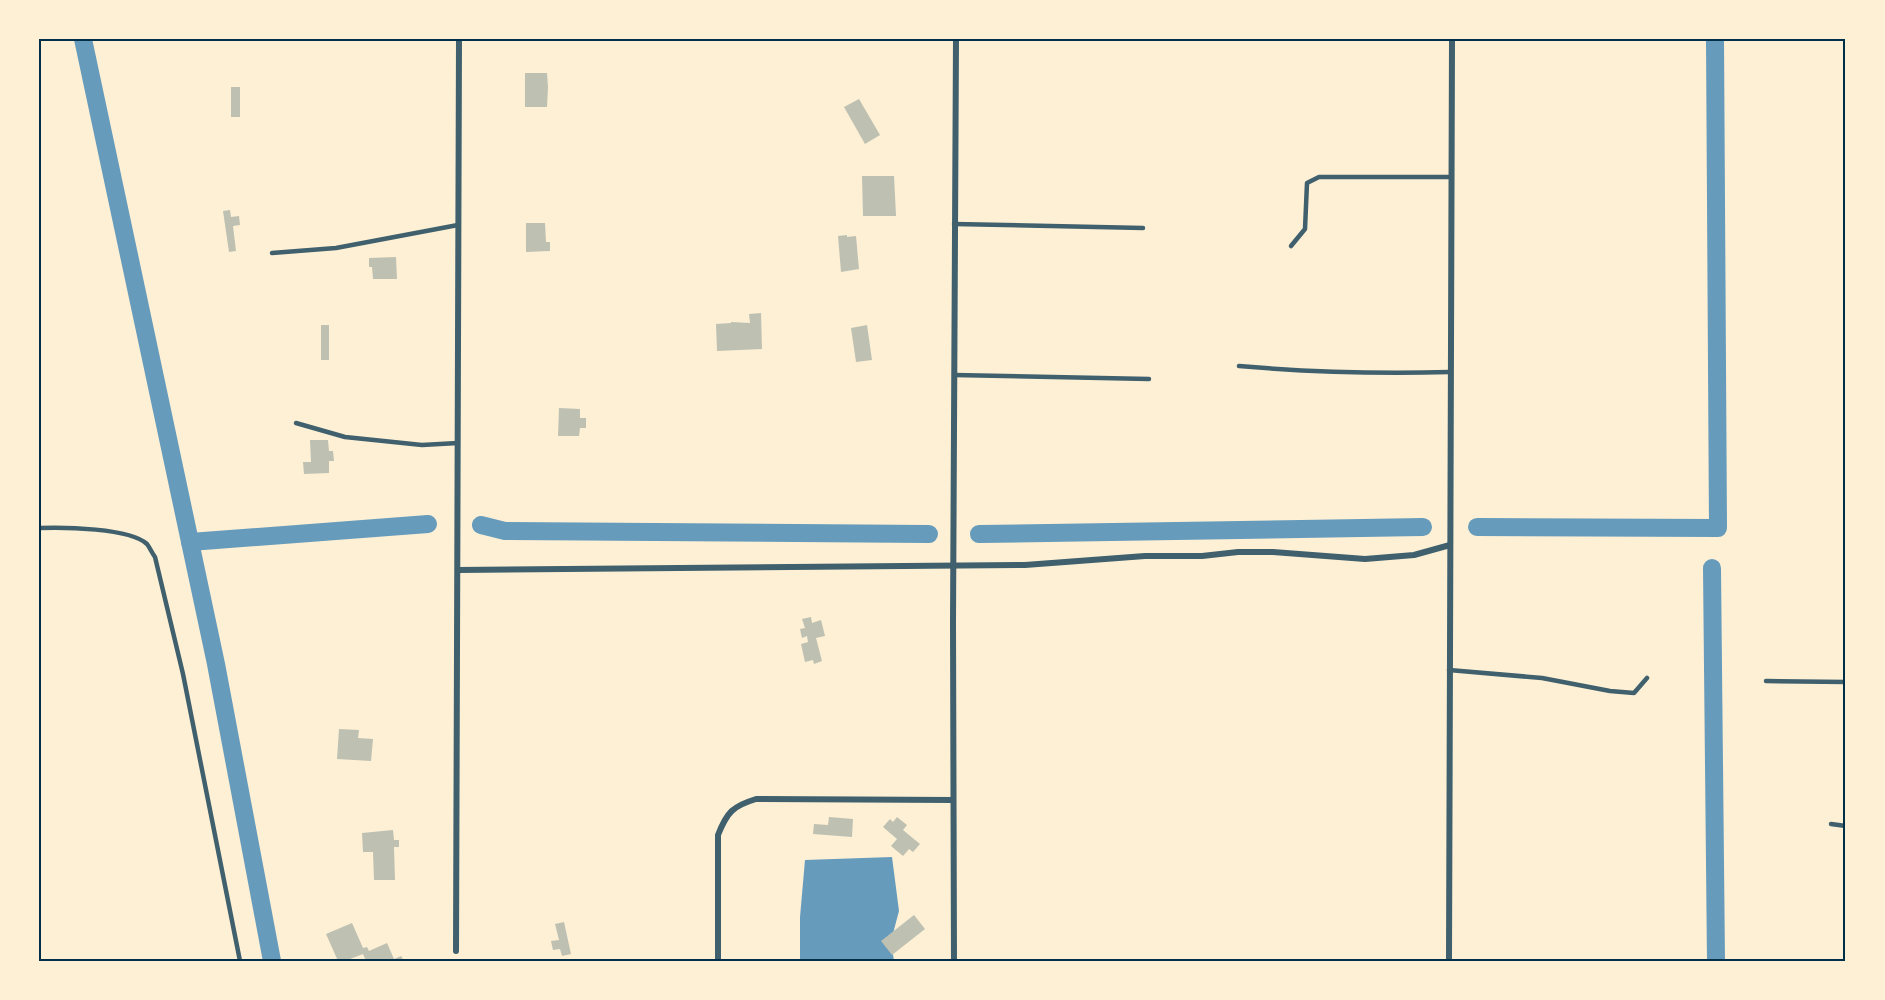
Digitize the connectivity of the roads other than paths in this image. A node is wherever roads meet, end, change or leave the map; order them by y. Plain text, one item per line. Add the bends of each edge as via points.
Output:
1 (459, 39) edge
2 (956, 39) edge
3 (1452, 39) edge
4 (1451, 177) junction
5 (954, 224) junction
6 (458, 225) junction
7 (1143, 228) dead end
8 (1291, 246) dead end
9 (272, 253) dead end
10 (1239, 366) dead end
11 (1450, 372) junction
12 (954, 375) junction
13 (1149, 379) dead end
14 (297, 423) dead end
15 (458, 443) junction
16 (39, 528) edge
17 (1450, 545) junction
18 (954, 567) junction
19 (458, 570) junction
20 (1449, 670) junction
21 (1647, 678) dead end
22 (1766, 681) dead end
23 (1846, 682) edge
24 (953, 800) junction
25 (1831, 824) dead end
26 (1846, 826) edge
27 (456, 951) dead end
28 (240, 961) edge
29 (718, 961) edge
30 (954, 961) edge
31 (1449, 961) edge

1 - 6 street
2 - 5 street
3 - 4 street
4 - 8 lane via 1319,177 1307,183 1305,229
4 - 11 street
5 - 7 lane
5 - 12 street
6 - 9 lane via 336,248
6 - 15 street
10 - 11 lane via 1384,374
11 - 17 street
12 - 13 lane
12 - 18 street
14 - 15 lane via 345,437 422,445
15 - 19 street
16 - 28 lane via 131,535 146,544 154,557 183,674
17 - 18 street via 1390,558 1238,552
17 - 20 street
18 - 19 street
18 - 24 street
19 - 27 street
20 - 21 lane via 1542,678 1634,693
20 - 31 street
22 - 23 lane
24 - 29 street via 756,799 738,805 724,818 718,835
24 - 30 street
25 - 26 lane

